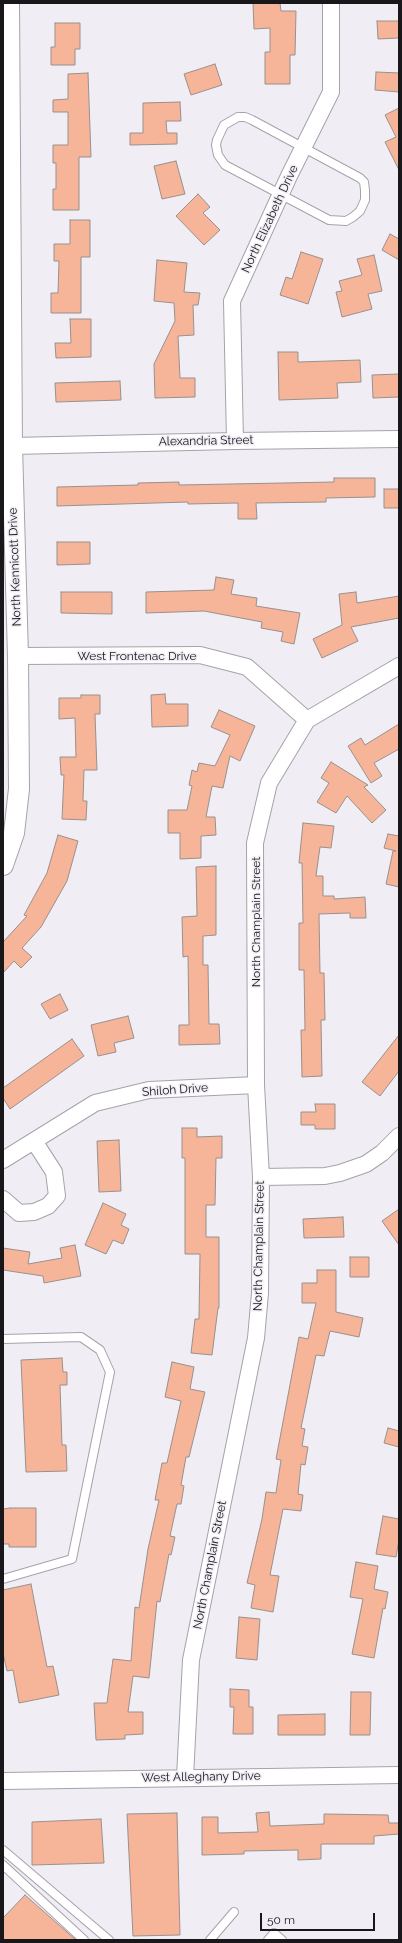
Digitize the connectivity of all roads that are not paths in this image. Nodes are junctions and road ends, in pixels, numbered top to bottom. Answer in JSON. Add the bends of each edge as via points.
{"nodes":[{"id":1,"x":9,"y":3,"type":"edge"},
{"id":2,"x":331,"y":3,"type":"edge"},
{"id":3,"x":303,"y":147,"type":"junction"},
{"id":4,"x":280,"y":195,"type":"junction"},
{"id":5,"x":399,"y":439,"type":"edge"},
{"id":6,"x":235,"y":440,"type":"junction"},
{"id":7,"x":12,"y":446,"type":"junction"},
{"id":8,"x":9,"y":556,"type":"edge"},
{"id":9,"x":18,"y":656,"type":"junction"},
{"id":10,"x":399,"y":666,"type":"edge"},
{"id":11,"x":307,"y":720,"type":"junction"},
{"id":12,"x":3,"y":865,"type":"edge"},
{"id":13,"x":256,"y":1085,"type":"junction"},
{"id":14,"x":399,"y":1136,"type":"edge"},
{"id":15,"x":34,"y":1141,"type":"junction"},
{"id":16,"x":3,"y":1160,"type":"edge"},
{"id":17,"x":261,"y":1177,"type":"junction"},
{"id":18,"x":3,"y":1199,"type":"edge"},
{"id":19,"x":3,"y":1339,"type":"edge"},
{"id":20,"x":3,"y":1579,"type":"edge"},
{"id":21,"x":399,"y":1775,"type":"edge"},
{"id":22,"x":185,"y":1777,"type":"junction"},
{"id":23,"x":3,"y":1781,"type":"edge"},
{"id":24,"x":3,"y":1850,"type":"edge"},
{"id":25,"x":3,"y":1865,"type":"edge"},
{"id":26,"x":234,"y":1912,"type":"dead end"},
{"id":27,"x":84,"y":1940,"type":"edge"},
{"id":28,"x":109,"y":1940,"type":"edge"},
{"id":29,"x":210,"y":1940,"type":"edge"},
{"id":30,"x":268,"y":1940,"type":"edge"},
{"id":31,"x":282,"y":1940,"type":"edge"}],
"edges":[{"from":1,"to":7,"type":"street","name":"North Kennicott Drive"},
{"from":2,"to":3,"type":"street","name":"North Elizabeth Drive","via":[[331,92]]},
{"from":3,"to":4,"type":"street","name":"North Elizabeth Drive"},
{"from":3,"to":4,"type":"lane","via":[[360,178],[364,182],[365,190],[363,207],[353,218],[346,221],[329,220]]},
{"from":3,"to":4,"type":"lane","via":[[245,117],[230,120],[219,132],[216,146],[220,160]]},
{"from":4,"to":6,"type":"street","name":"North Elizabeth Drive","via":[[232,301]]},
{"from":5,"to":6,"type":"street","name":"Alexandria Street"},
{"from":6,"to":7,"type":"street","name":"Alexandria Street"},
{"from":7,"to":8,"type":"street","name":"North Kennicott Drive"},
{"from":8,"to":9,"type":"street","name":"North Kennicott Drive"},
{"from":9,"to":11,"type":"street","name":"West Frontenac Drive","via":[[200,656],[247,667]]},
{"from":9,"to":12,"type":"street","name":"North Kennicott Drive","via":[[18,814]]},
{"from":10,"to":11,"type":"street"},
{"from":11,"to":13,"type":"street","name":"North Champlain Street","via":[[269,783],[255,843]]},
{"from":13,"to":15,"type":"street","name":"Shiloh Drive","via":[[149,1090],[95,1103]]},
{"from":13,"to":17,"type":"street","name":"North Champlain Street"},
{"from":14,"to":17,"type":"street","via":[[366,1164],[340,1174]]},
{"from":15,"to":16,"type":"street","name":"Shiloh Drive"},
{"from":15,"to":18,"type":"street","via":[[54,1172],[57,1196],[48,1206],[34,1212],[19,1213]]},
{"from":17,"to":22,"type":"street","name":"North Champlain Street","via":[[261,1262],[256,1338],[191,1660]]},
{"from":19,"to":20,"type":"lane","via":[[81,1337],[100,1350],[110,1372],[72,1559]]},
{"from":21,"to":22,"type":"street","name":"West Alleghany Drive"},
{"from":22,"to":23,"type":"street","name":"West Alleghany Drive"},
{"from":24,"to":28,"type":"lane"},
{"from":25,"to":27,"type":"lane"},
{"from":26,"to":29,"type":"lane"},
{"from":30,"to":31,"type":"lane","via":[[274,1933]]}]}
